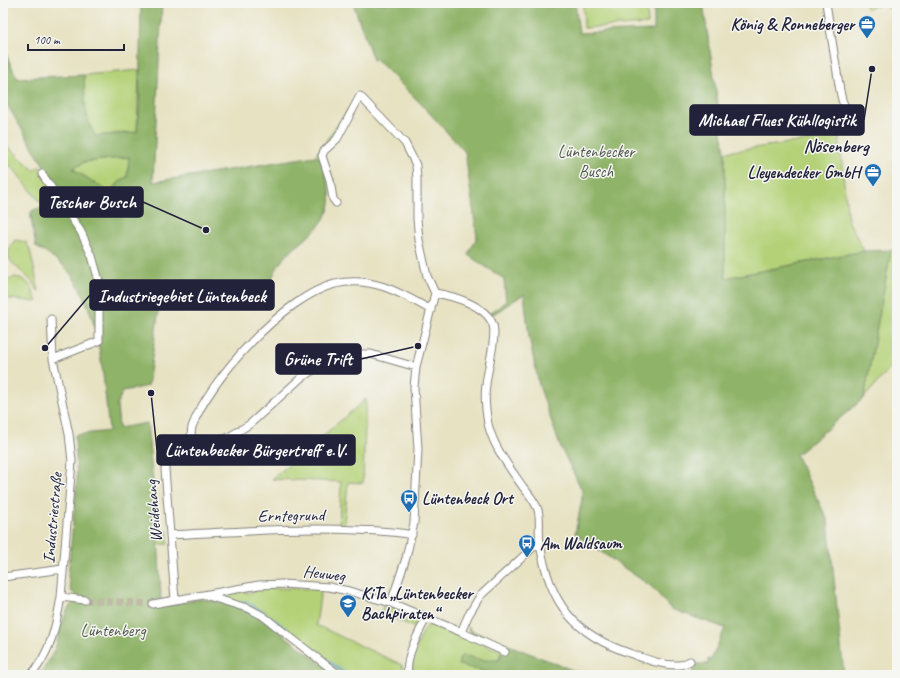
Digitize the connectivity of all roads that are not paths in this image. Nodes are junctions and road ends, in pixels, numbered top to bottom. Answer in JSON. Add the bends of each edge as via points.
{"nodes":[{"id":1,"x":826,"y":3,"type":"edge"},
{"id":2,"x":853,"y":125,"type":"dead end"},
{"id":3,"x":42,"y":174,"type":"dead end"},
{"id":4,"x":336,"y":203,"type":"dead end"},
{"id":5,"x":435,"y":293,"type":"junction"},
{"id":6,"x":431,"y":310,"type":"junction"},
{"id":7,"x":51,"y":319,"type":"dead end"},
{"id":8,"x":53,"y":359,"type":"junction"},
{"id":9,"x":416,"y":367,"type":"junction"},
{"id":10,"x":193,"y":451,"type":"junction"},
{"id":11,"x":170,"y":535,"type":"junction"},
{"id":12,"x":412,"y":535,"type":"junction"},
{"id":13,"x":539,"y":542,"type":"junction"},
{"id":14,"x":63,"y":569,"type":"junction"},
{"id":15,"x":3,"y":577,"type":"edge"},
{"id":16,"x":206,"y":595,"type":"junction"},
{"id":17,"x":61,"y":597,"type":"junction"},
{"id":18,"x":85,"y":600,"type":"tunnel mouth"},
{"id":19,"x":175,"y":600,"type":"junction"},
{"id":20,"x":391,"y":603,"type":"junction"},
{"id":21,"x":153,"y":604,"type":"tunnel mouth"},
{"id":22,"x":426,"y":618,"type":"junction"},
{"id":23,"x":461,"y":632,"type":"junction"},
{"id":24,"x":505,"y":652,"type":"dead end"},
{"id":25,"x":690,"y":661,"type":"dead end"},
{"id":26,"x":31,"y":675,"type":"edge"},
{"id":27,"x":339,"y":675,"type":"edge"},
{"id":28,"x":408,"y":675,"type":"edge"}],
"edges":[{"from":1,"to":2,"type":"street","via":[[841,95]]},
{"from":3,"to":8,"type":"street","via":[[81,232],[92,256],[99,281],[99,341]]},
{"from":4,"to":5,"type":"street","via":[[322,156],[337,139],[360,96],[405,143],[416,165],[419,240],[427,276]]},
{"from":5,"to":6,"type":"street"},
{"from":5,"to":13,"type":"street","via":[[450,295],[484,312],[493,326],[494,336],[485,398],[488,424],[501,456],[538,511]]},
{"from":6,"to":9,"type":"street"},
{"from":6,"to":10,"type":"street","via":[[398,291],[373,283],[356,281],[335,284],[315,291],[279,316],[227,370],[201,406],[192,427],[190,435]]},
{"from":7,"to":8,"type":"street","name":"Industriestraße"},
{"from":8,"to":14,"type":"street","name":"Industriestraße","via":[[72,461]]},
{"from":9,"to":10,"type":"street","name":"Weidehang","via":[[371,354],[352,354],[327,362],[302,377],[250,424],[227,438]]},
{"from":9,"to":12,"type":"street","via":[[414,388],[418,470]]},
{"from":10,"to":11,"type":"street","name":"Weidehang","via":[[166,463]]},
{"from":11,"to":12,"type":"street","name":"Erntegrund","via":[[342,529]]},
{"from":11,"to":19,"type":"street","name":"Weidehang"},
{"from":12,"to":20,"type":"street"},
{"from":13,"to":23,"type":"street","via":[[480,596]]},
{"from":13,"to":25,"type":"street","via":[[555,594],[570,617],[584,631],[610,647],[656,662],[679,666]]},
{"from":14,"to":15,"type":"street"},
{"from":14,"to":17,"type":"street","name":"Industriestraße"},
{"from":16,"to":19,"type":"street","name":"Heuweg"},
{"from":16,"to":20,"type":"street","name":"Heuweg","via":[[259,585],[309,585],[349,591]]},
{"from":16,"to":27,"type":"street","via":[[250,609],[263,616]]},
{"from":17,"to":18,"type":"street"},
{"from":17,"to":26,"type":"street","name":"Industriestraße","via":[[50,646]]},
{"from":19,"to":21,"type":"street","name":"Heuweg"},
{"from":20,"to":22,"type":"street","name":"Heuweg"},
{"from":22,"to":23,"type":"street","name":"Heuweg"},
{"from":22,"to":28,"type":"street","via":[[409,657]]},
{"from":23,"to":24,"type":"street","name":"Heuweg"}]}
